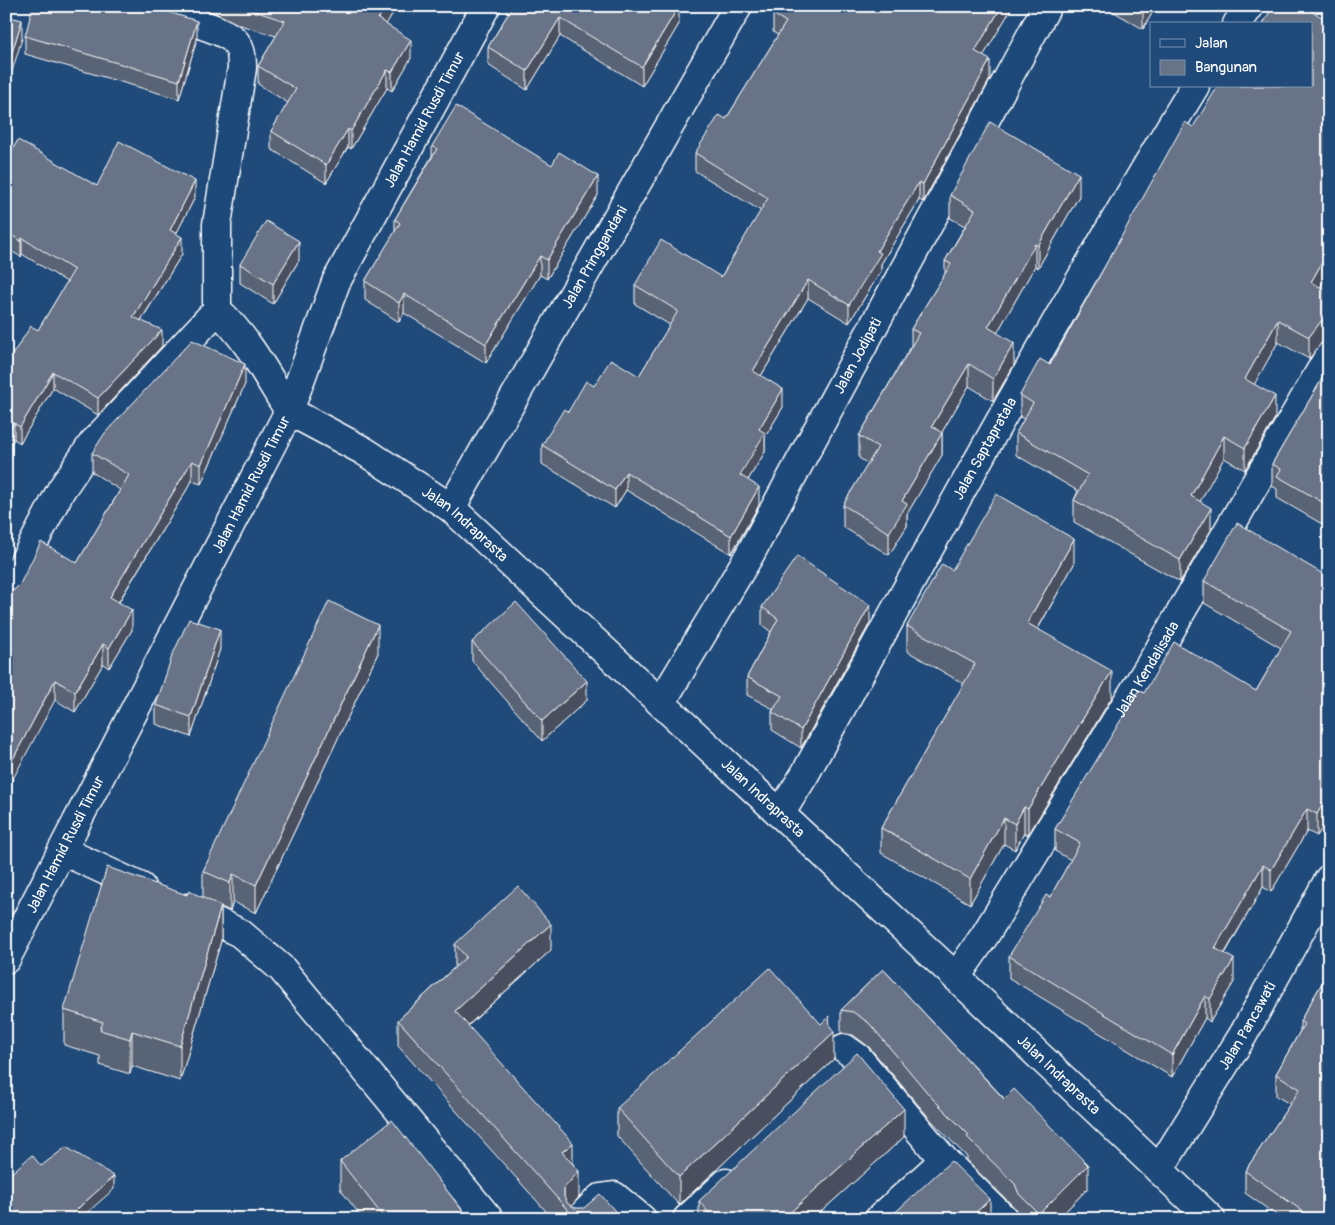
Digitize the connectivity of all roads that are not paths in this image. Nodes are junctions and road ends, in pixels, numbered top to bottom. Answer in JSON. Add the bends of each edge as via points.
{"nodes":[{"id":1,"x":137,"y":6,"type":"edge"},
{"id":2,"x":486,"y":6,"type":"edge"},
{"id":3,"x":738,"y":6,"type":"edge"},
{"id":4,"x":1047,"y":6,"type":"edge"},
{"id":5,"x":1250,"y":6,"type":"edge"},
{"id":6,"x":1238,"y":22,"type":"edge"},
{"id":7,"x":1194,"y":88,"type":"edge"},
{"id":8,"x":217,"y":310,"type":"junction"},
{"id":9,"x":1329,"y":356,"type":"edge"},
{"id":10,"x":289,"y":411,"type":"junction"},
{"id":11,"x":451,"y":508,"type":"junction"},
{"id":12,"x":6,"y":596,"type":"edge"},
{"id":13,"x":661,"y":703,"type":"junction"},
{"id":14,"x":780,"y":814,"type":"junction"},
{"id":15,"x":63,"y":851,"type":"junction"},
{"id":16,"x":1329,"y":879,"type":"edge"},
{"id":17,"x":6,"y":959,"type":"edge"},
{"id":18,"x":956,"y":977,"type":"junction"},
{"id":19,"x":837,"y":1078,"type":"edge"},
{"id":20,"x":944,"y":1160,"type":"junction"},
{"id":21,"x":744,"y":1165,"type":"edge"},
{"id":22,"x":1159,"y":1170,"type":"junction"},
{"id":23,"x":489,"y":1219,"type":"edge"},
{"id":24,"x":579,"y":1219,"type":"edge"},
{"id":25,"x":642,"y":1219,"type":"edge"},
{"id":26,"x":688,"y":1219,"type":"edge"},
{"id":27,"x":879,"y":1219,"type":"edge"},
{"id":28,"x":1004,"y":1219,"type":"edge"},
{"id":29,"x":1211,"y":1219,"type":"edge"}],
"edges":[{"from":1,"to":8,"type":"street","via":[[231,37],[242,51],[217,224]]},
{"from":2,"to":10,"type":"street","name":"Jalan Hamid Rusdi Timur","via":[[336,282]]},
{"from":3,"to":11,"type":"street","name":"Jalan Pringgandani"},
{"from":4,"to":13,"type":"street","name":"Jalan Jodipati","via":[[749,556]]},
{"from":5,"to":6,"type":"street"},
{"from":7,"to":14,"type":"street","name":"Jalan Saptapratala","via":[[962,489]]},
{"from":8,"to":10,"type":"street","via":[[248,344]]},
{"from":8,"to":12,"type":"street","via":[[93,443],[60,490]]},
{"from":9,"to":18,"type":"street","name":"Jalan Kendalisada","via":[[1159,650]]},
{"from":10,"to":11,"type":"street","name":"Jalan Indraprasta","via":[[364,451]]},
{"from":10,"to":15,"type":"street","name":"Jalan Hamid Rusdi Timur"},
{"from":11,"to":13,"type":"street","name":"Jalan Indraprasta"},
{"from":13,"to":14,"type":"street","name":"Jalan Indraprasta"},
{"from":14,"to":18,"type":"street","name":"Jalan Indraprasta"},
{"from":15,"to":17,"type":"street","name":"Jalan Hamid Rusdi Timur"},
{"from":15,"to":23,"type":"street","via":[[240,933],[261,950],[282,969]]},
{"from":16,"to":22,"type":"street","name":"Jalan Pancawati","via":[[1243,1035]]},
{"from":18,"to":22,"type":"street","name":"Jalan Indraprasta"},
{"from":19,"to":20,"type":"street","via":[[851,1053]]},
{"from":20,"to":27,"type":"street"},
{"from":20,"to":28,"type":"street"},
{"from":21,"to":26,"type":"street"},
{"from":22,"to":29,"type":"street","name":"Jalan Indraprasta"},
{"from":24,"to":25,"type":"street","via":[[600,1198],[614,1196]]}]}
